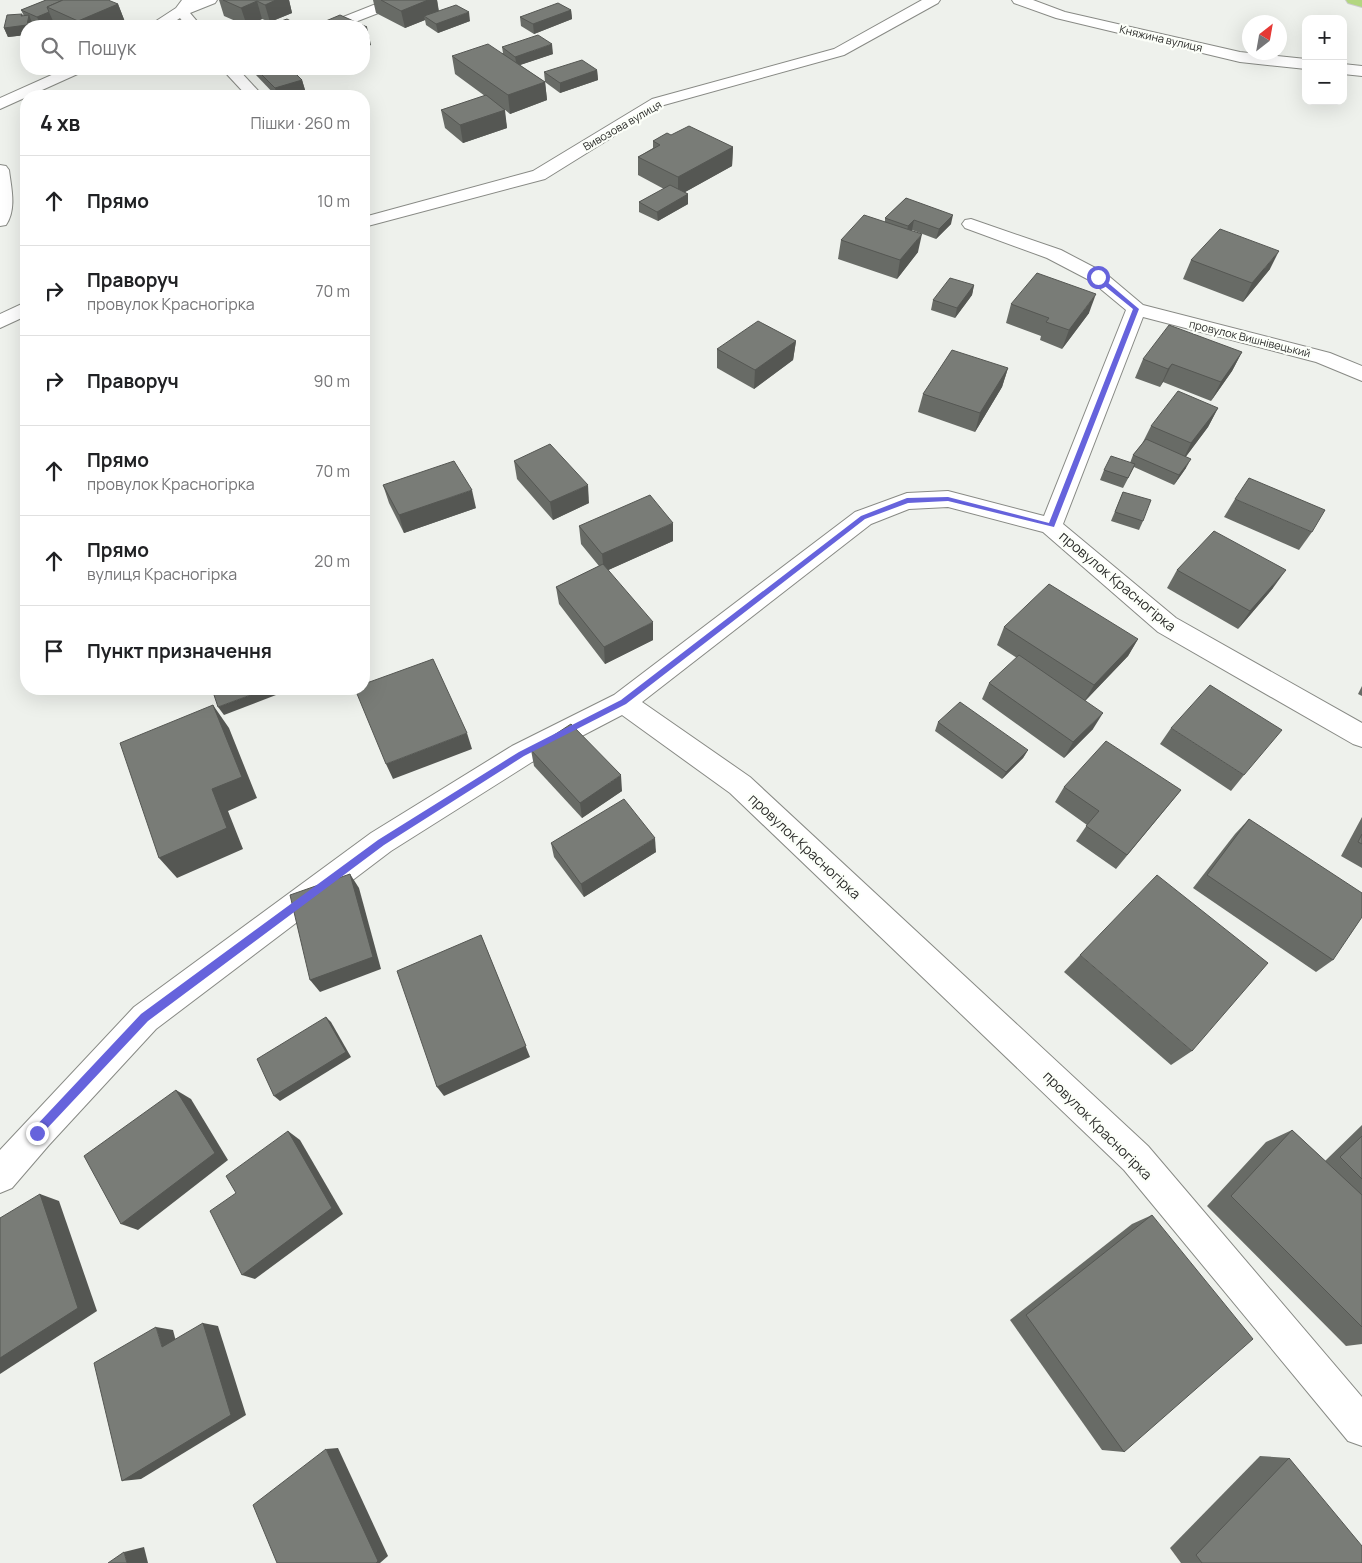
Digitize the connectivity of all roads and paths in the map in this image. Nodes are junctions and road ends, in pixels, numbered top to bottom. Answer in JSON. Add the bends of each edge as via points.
{"nodes":[{"id":1,"x":210,"y":0,"type":"edge"},
{"id":2,"x":399,"y":0,"type":"edge"},
{"id":3,"x":933,"y":0,"type":"edge"},
{"id":4,"x":1020,"y":0,"type":"edge"},
{"id":5,"x":1353,"y":0,"type":"edge"},
{"id":6,"x":1362,"y":3,"type":"edge"},
{"id":7,"x":186,"y":5,"type":"edge"},
{"id":8,"x":166,"y":20,"type":"edge"},
{"id":9,"x":192,"y":20,"type":"edge"},
{"id":10,"x":348,"y":20,"type":"edge"},
{"id":11,"x":1302,"y":64,"type":"edge"},
{"id":12,"x":1347,"y":69,"type":"edge"},
{"id":13,"x":1362,"y":71,"type":"edge"},
{"id":14,"x":64,"y":75,"type":"edge"},
{"id":15,"x":236,"y":75,"type":"edge"},
{"id":16,"x":31,"y":90,"type":"edge"},
{"id":17,"x":250,"y":90,"type":"edge"},
{"id":18,"x":20,"y":95,"type":"edge"},
{"id":19,"x":0,"y":104,"type":"edge"},
{"id":20,"x":0,"y":170,"type":"edge"},
{"id":21,"x":370,"y":220,"type":"edge"},
{"id":22,"x":0,"y":221,"type":"edge"},
{"id":23,"x":971,"y":224,"type":"dead end"},
{"id":24,"x":1136,"y":309,"type":"junction"},
{"id":25,"x":20,"y":311,"type":"edge"},
{"id":26,"x":0,"y":322,"type":"edge"},
{"id":27,"x":1362,"y":374,"type":"edge"},
{"id":28,"x":1052,"y":526,"type":"junction"},
{"id":29,"x":623,"y":702,"type":"junction"},
{"id":30,"x":1362,"y":736,"type":"edge"},
{"id":31,"x":0,"y":1176,"type":"edge"},
{"id":32,"x":1362,"y":1427,"type":"edge"}],
"edges":[{"from":1,"to":7,"type":"street"},
{"from":2,"to":10,"type":"street"},
{"from":3,"to":21,"type":"street","name":"Вивозова вулиця","via":[[839,52],[658,102],[539,175]]},
{"from":4,"to":11,"type":"street","name":"Княжина вулиця","via":[[1061,15],[1240,57]]},
{"from":5,"to":6,"type":"main road"},
{"from":7,"to":8,"type":"street"},
{"from":7,"to":9,"type":"street"},
{"from":12,"to":13,"type":"street"},
{"from":14,"to":16,"type":"street"},
{"from":15,"to":17,"type":"street"},
{"from":18,"to":19,"type":"street"},
{"from":20,"to":22,"type":"street","via":[[4,206]]},
{"from":23,"to":24,"type":"street","via":[[1054,254],[1098,277]]},
{"from":24,"to":27,"type":"street","name":"провулок Вишнівецький","via":[[1323,357]]},
{"from":24,"to":28,"type":"street","name":"провулок Красногірка"},
{"from":25,"to":26,"type":"street"},
{"from":28,"to":29,"type":"street","via":[[948,499],[907,500],[863,518]]},
{"from":28,"to":30,"type":"street","name":"провулок Красногірка","via":[[1167,625]]},
{"from":29,"to":31,"type":"street","via":[[522,754],[381,842],[145,1018]]},
{"from":29,"to":32,"type":"street","name":"провулок Красногірка","via":[[740,786],[1136,1158]]}]}
